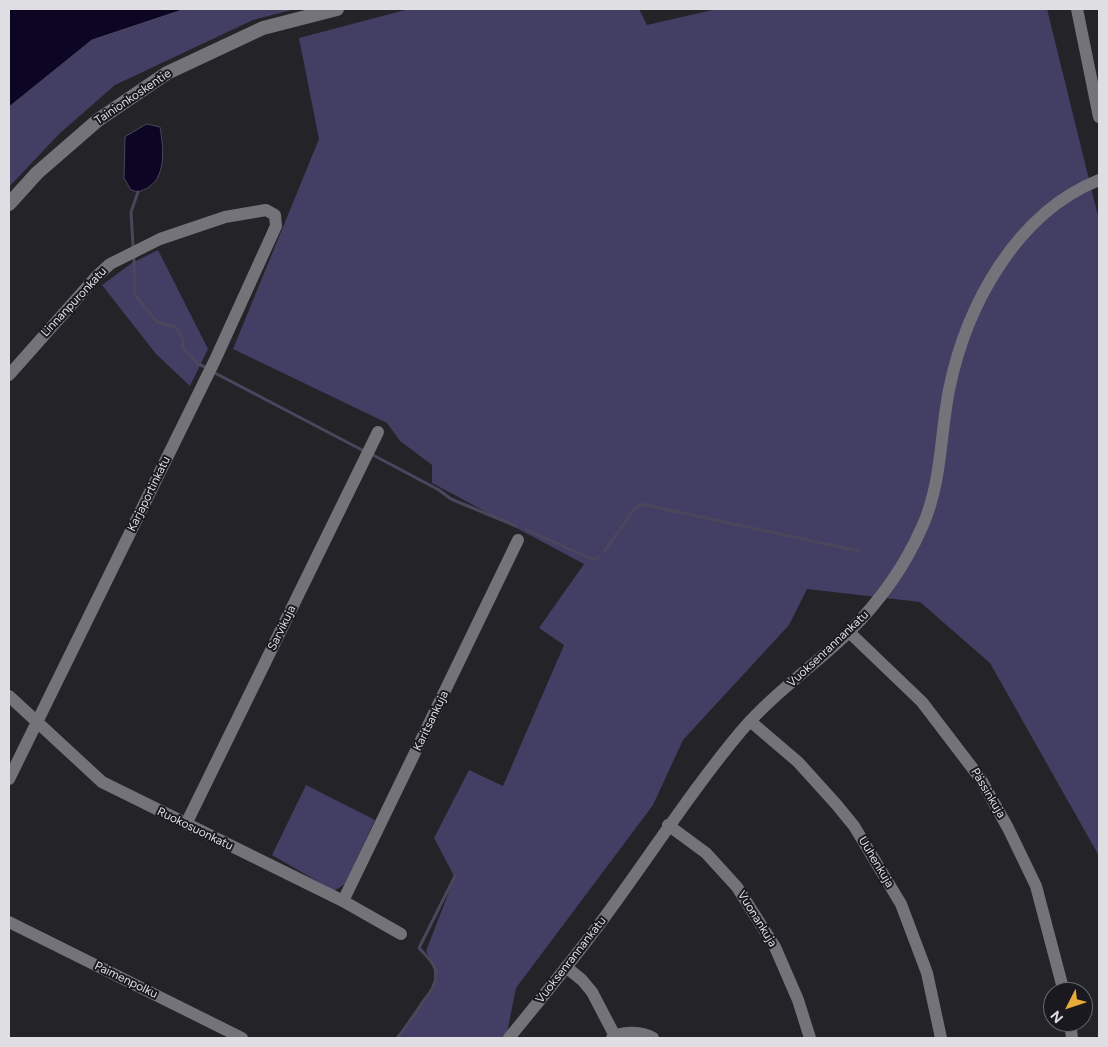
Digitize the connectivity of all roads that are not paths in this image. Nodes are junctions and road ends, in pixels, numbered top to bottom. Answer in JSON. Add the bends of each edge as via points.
{"nodes":[{"id":1,"x":337,"y":9,"type":"edge"},
{"id":2,"x":1076,"y":9,"type":"edge"},
{"id":3,"x":1099,"y":117,"type":"edge"},
{"id":4,"x":1099,"y":180,"type":"edge"},
{"id":5,"x":9,"y":204,"type":"edge"},
{"id":6,"x":266,"y":210,"type":"joint"},
{"id":7,"x":9,"y":375,"type":"edge"},
{"id":8,"x":378,"y":432,"type":"dead end"},
{"id":9,"x":518,"y":540,"type":"dead end"},
{"id":10,"x":849,"y":632,"type":"junction"},
{"id":11,"x":9,"y":696,"type":"edge"},
{"id":12,"x":37,"y":721,"type":"junction"},
{"id":13,"x":750,"y":721,"type":"junction"},
{"id":14,"x":9,"y":779,"type":"edge"},
{"id":15,"x":186,"y":824,"type":"junction"},
{"id":16,"x":668,"y":826,"type":"junction"},
{"id":17,"x":343,"y":901,"type":"junction"},
{"id":18,"x":9,"y":922,"type":"edge"},
{"id":19,"x":401,"y":934,"type":"dead end"},
{"id":20,"x":566,"y":967,"type":"junction"},
{"id":21,"x":1061,"y":982,"type":"edge"},
{"id":22,"x":614,"y":1037,"type":"edge"},
{"id":23,"x":242,"y":1038,"type":"edge"},
{"id":24,"x":509,"y":1038,"type":"edge"},
{"id":25,"x":654,"y":1038,"type":"edge"},
{"id":26,"x":810,"y":1038,"type":"edge"},
{"id":27,"x":941,"y":1038,"type":"edge"}],
"edges":[{"from":1,"to":5,"type":"main road","name":"Tainionkoskentie","via":[[264,28],[167,73],[98,120],[37,172]]},
{"from":2,"to":3,"type":"street"},
{"from":4,"to":10,"type":"street","name":"Vuoksenrannankatu","via":[[1058,201],[1007,254],[990,281],[956,356],[939,469],[924,524],[907,558],[884,592]]},
{"from":6,"to":7,"type":"street","name":"Linnanpuronkatu","via":[[225,217],[160,239],[110,264]]},
{"from":6,"to":12,"type":"street","name":"Karjaportinkatu","via":[[276,215],[276,226],[268,244],[215,360]]},
{"from":8,"to":15,"type":"street","name":"Sarvikuja"},
{"from":9,"to":17,"type":"street","name":"Karitsankuja"},
{"from":10,"to":13,"type":"street","name":"Vuoksenrannankatu"},
{"from":10,"to":21,"type":"street","name":"Pässinkuja","via":[[922,702],[980,778],[1036,886]]},
{"from":11,"to":12,"type":"street","name":"Ruokosuonkatu"},
{"from":12,"to":14,"type":"street","name":"Karjaportinkatu"},
{"from":12,"to":15,"type":"street","name":"Ruokosuonkatu","via":[[102,782]]},
{"from":13,"to":16,"type":"street","name":"Vuoksenrannankatu"},
{"from":13,"to":27,"type":"street","name":"Uuhenkuja","via":[[798,762],[836,804],[854,826],[901,904],[927,973]]},
{"from":15,"to":17,"type":"street","name":"Ruokosuonkatu"},
{"from":16,"to":20,"type":"street","name":"Vuoksenrannankatu"},
{"from":16,"to":26,"type":"street","name":"Vuonankuja","via":[[706,853],[737,887],[775,947]]},
{"from":17,"to":19,"type":"street","name":"Ruokosuonkatu"},
{"from":18,"to":23,"type":"street","name":"Paimenpolku"},
{"from":20,"to":22,"type":"street","via":[[592,992]]},
{"from":20,"to":24,"type":"street","name":"Vuoksenrannankatu"},
{"from":22,"to":25,"type":"street","via":[[631,1033]]}]}
